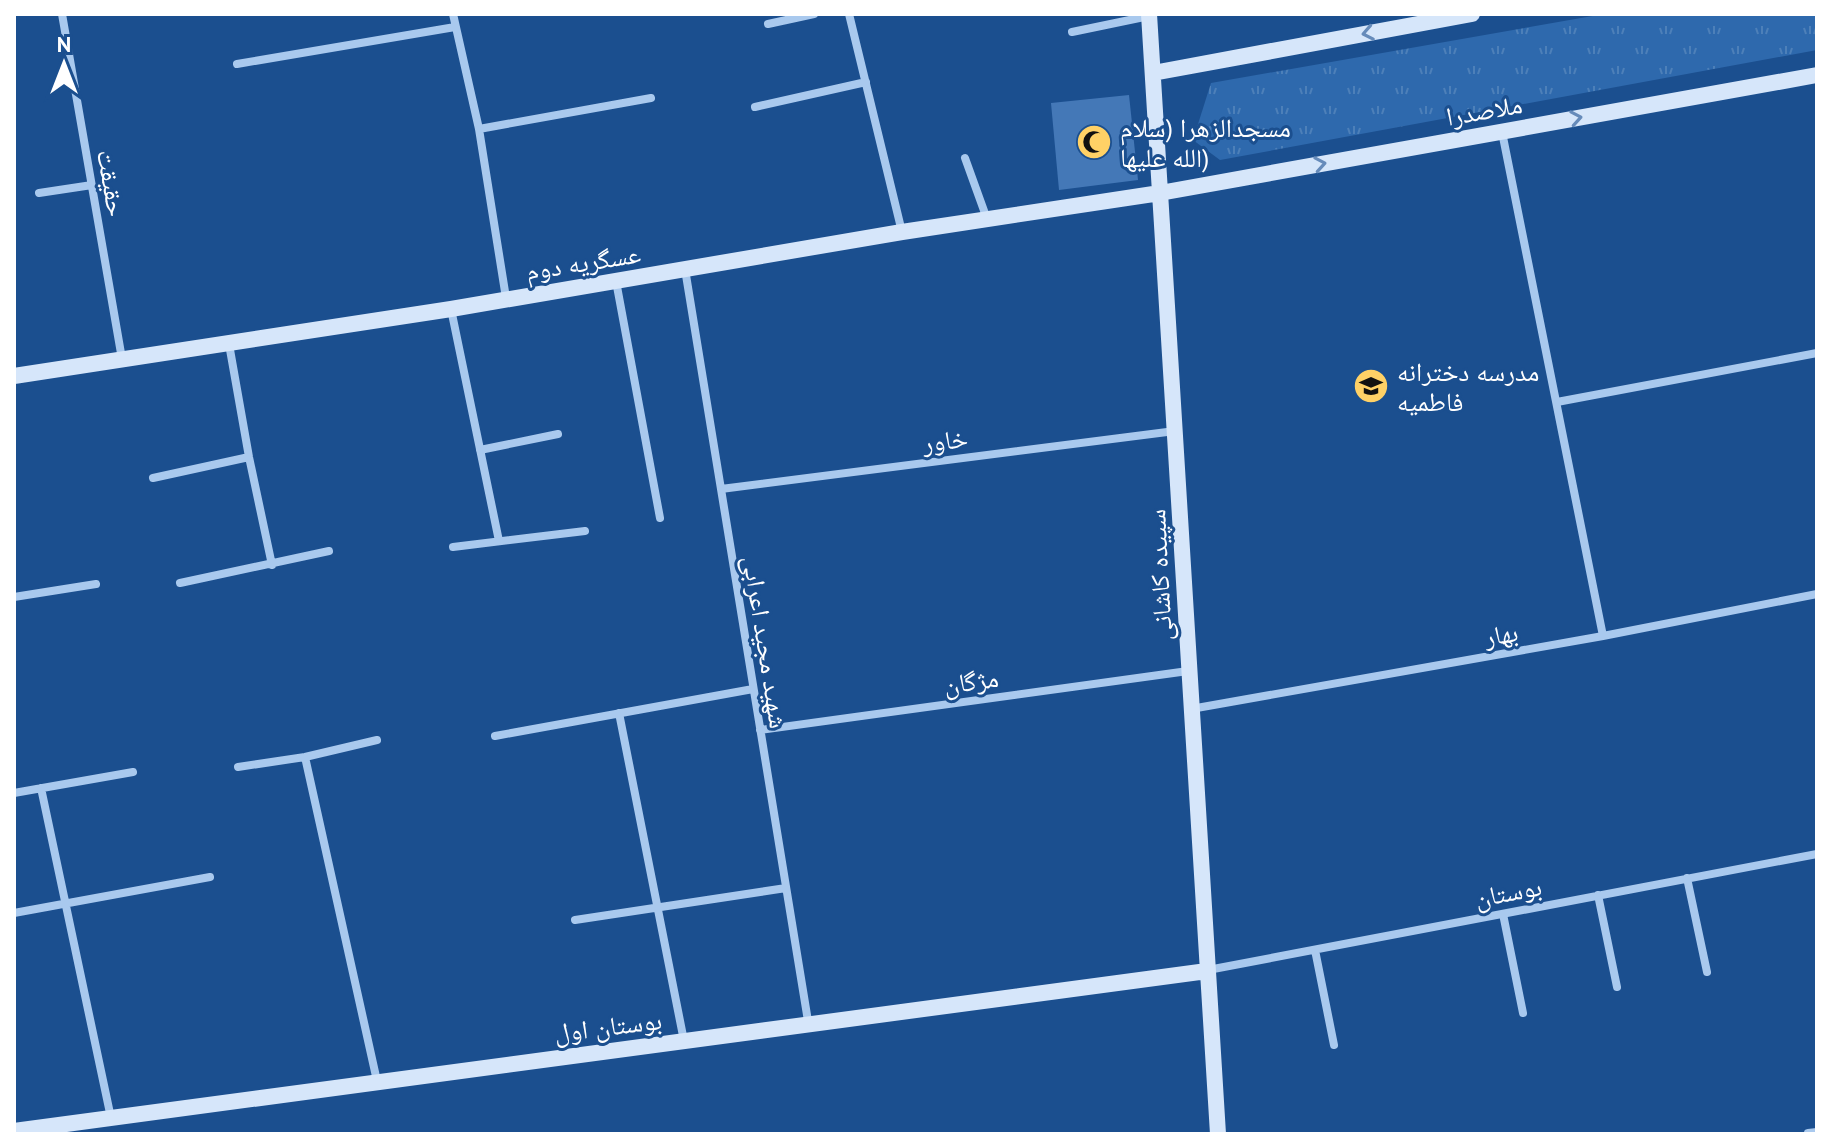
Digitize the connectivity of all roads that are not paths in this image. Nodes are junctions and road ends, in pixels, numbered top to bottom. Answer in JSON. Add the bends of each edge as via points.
{"nodes":[{"id":1,"x":62,"y":14,"type":"edge"},
{"id":2,"x":453,"y":14,"type":"edge"},
{"id":3,"x":814,"y":14,"type":"edge"},
{"id":4,"x":849,"y":14,"type":"edge"},
{"id":5,"x":1472,"y":14,"type":"edge"},
{"id":6,"x":1150,"y":15,"type":"edge"},
{"id":7,"x":768,"y":24,"type":"dead end"},
{"id":8,"x":455,"y":27,"type":"junction"},
{"id":9,"x":1072,"y":32,"type":"dead end"},
{"id":10,"x":237,"y":64,"type":"dead end"},
{"id":11,"x":1153,"y":73,"type":"junction"},
{"id":12,"x":1817,"y":75,"type":"edge"},
{"id":13,"x":866,"y":82,"type":"junction"},
{"id":14,"x":651,"y":98,"type":"dead end"},
{"id":15,"x":755,"y":107,"type":"dead end"},
{"id":16,"x":479,"y":129,"type":"junction"},
{"id":17,"x":1502,"y":131,"type":"junction"},
{"id":18,"x":965,"y":158,"type":"dead end"},
{"id":19,"x":92,"y":185,"type":"junction"},
{"id":20,"x":39,"y":193,"type":"dead end"},
{"id":21,"x":1160,"y":193,"type":"junction"},
{"id":22,"x":987,"y":219,"type":"junction"},
{"id":23,"x":902,"y":232,"type":"junction"},
{"id":24,"x":685,"y":269,"type":"junction"},
{"id":25,"x":616,"y":281,"type":"junction"},
{"id":26,"x":506,"y":298,"type":"junction"},
{"id":27,"x":451,"y":309,"type":"junction"},
{"id":28,"x":229,"y":344,"type":"junction"},
{"id":29,"x":1817,"y":353,"type":"edge"},
{"id":30,"x":122,"y":359,"type":"junction"},
{"id":31,"x":14,"y":376,"type":"edge"},
{"id":32,"x":1557,"y":402,"type":"junction"},
{"id":33,"x":1175,"y":431,"type":"junction"},
{"id":34,"x":558,"y":434,"type":"dead end"},
{"id":35,"x":480,"y":450,"type":"junction"},
{"id":36,"x":249,"y":457,"type":"junction"},
{"id":37,"x":153,"y":478,"type":"dead end"},
{"id":38,"x":721,"y":489,"type":"junction"},
{"id":39,"x":660,"y":518,"type":"dead end"},
{"id":40,"x":585,"y":531,"type":"dead end"},
{"id":41,"x":499,"y":541,"type":"junction"},
{"id":42,"x":453,"y":547,"type":"dead end"},
{"id":43,"x":329,"y":551,"type":"dead end"},
{"id":44,"x":272,"y":565,"type":"junction"},
{"id":45,"x":180,"y":583,"type":"dead end"},
{"id":46,"x":96,"y":584,"type":"dead end"},
{"id":47,"x":1817,"y":594,"type":"edge"},
{"id":48,"x":14,"y":597,"type":"edge"},
{"id":49,"x":1603,"y":636,"type":"junction"},
{"id":50,"x":1188,"y":671,"type":"junction"},
{"id":51,"x":753,"y":689,"type":"junction"},
{"id":52,"x":1191,"y":710,"type":"junction"},
{"id":53,"x":619,"y":713,"type":"junction"},
{"id":54,"x":760,"y":730,"type":"junction"},
{"id":55,"x":495,"y":736,"type":"dead end"},
{"id":56,"x":377,"y":740,"type":"dead end"},
{"id":57,"x":305,"y":757,"type":"junction"},
{"id":58,"x":238,"y":767,"type":"dead end"},
{"id":59,"x":133,"y":772,"type":"dead end"},
{"id":60,"x":41,"y":788,"type":"junction"},
{"id":61,"x":14,"y":793,"type":"edge"},
{"id":62,"x":1817,"y":854,"type":"edge"},
{"id":63,"x":210,"y":877,"type":"dead end"},
{"id":64,"x":1687,"y":878,"type":"junction"},
{"id":65,"x":786,"y":888,"type":"junction"},
{"id":66,"x":1598,"y":895,"type":"junction"},
{"id":67,"x":65,"y":904,"type":"junction"},
{"id":68,"x":656,"y":907,"type":"junction"},
{"id":69,"x":14,"y":913,"type":"edge"},
{"id":70,"x":1503,"y":914,"type":"junction"},
{"id":71,"x":575,"y":920,"type":"dead end"},
{"id":72,"x":1315,"y":950,"type":"junction"},
{"id":73,"x":1207,"y":971,"type":"junction"},
{"id":74,"x":1707,"y":972,"type":"dead end"},
{"id":75,"x":1617,"y":987,"type":"dead end"},
{"id":76,"x":1523,"y":1013,"type":"dead end"},
{"id":77,"x":808,"y":1021,"type":"junction"},
{"id":78,"x":684,"y":1041,"type":"junction"},
{"id":79,"x":1334,"y":1045,"type":"dead end"},
{"id":80,"x":377,"y":1081,"type":"junction"},
{"id":81,"x":111,"y":1118,"type":"junction"},
{"id":82,"x":14,"y":1131,"type":"edge"},
{"id":83,"x":1218,"y":1134,"type":"edge"}],
"edges":[{"from":1,"to":19,"type":"street","name":"حقیقت"},
{"from":2,"to":8,"type":"street"},
{"from":3,"to":7,"type":"street"},
{"from":4,"to":13,"type":"street"},
{"from":5,"to":11,"type":"street","one_way":true},
{"from":6,"to":9,"type":"street"},
{"from":6,"to":11,"type":"street","name":"سپیده کاشانی"},
{"from":8,"to":10,"type":"street"},
{"from":8,"to":16,"type":"street"},
{"from":11,"to":21,"type":"street","name":"سپیده کاشانی"},
{"from":17,"to":12,"type":"street","name":"ملاصدرا","one_way":true},
{"from":13,"to":15,"type":"street"},
{"from":13,"to":23,"type":"street"},
{"from":14,"to":16,"type":"street"},
{"from":16,"to":26,"type":"street"},
{"from":21,"to":17,"type":"street","name":"ملاصدرا","one_way":true},
{"from":17,"to":32,"type":"street"},
{"from":18,"to":22,"type":"street"},
{"from":19,"to":20,"type":"street"},
{"from":19,"to":30,"type":"street","name":"حقیقت"},
{"from":21,"to":22,"type":"street","name":"عسگریه دوم"},
{"from":21,"to":33,"type":"street","name":"سپیده کاشانی"},
{"from":22,"to":23,"type":"street","name":"عسگریه دوم"},
{"from":23,"to":24,"type":"street","name":"عسگریه دوم"},
{"from":24,"to":25,"type":"street","name":"عسگریه دوم"},
{"from":24,"to":38,"type":"street","name":"شهید مجید اعرابی"},
{"from":25,"to":26,"type":"street","name":"عسگریه دوم"},
{"from":25,"to":39,"type":"street"},
{"from":26,"to":27,"type":"street","name":"عسگریه دوم"},
{"from":27,"to":28,"type":"street","name":"عسگریه دوم"},
{"from":27,"to":35,"type":"street"},
{"from":28,"to":30,"type":"street","name":"عسگریه دوم"},
{"from":28,"to":36,"type":"street"},
{"from":29,"to":32,"type":"street"},
{"from":30,"to":31,"type":"street","name":"عسگریه دوم"},
{"from":32,"to":49,"type":"street"},
{"from":33,"to":38,"type":"street","name":"خاور"},
{"from":33,"to":50,"type":"street","name":"سپیده کاشانی"},
{"from":34,"to":35,"type":"street"},
{"from":35,"to":41,"type":"street"},
{"from":36,"to":37,"type":"street"},
{"from":36,"to":44,"type":"street"},
{"from":38,"to":51,"type":"street","name":"شهید مجید اعرابی"},
{"from":40,"to":41,"type":"street"},
{"from":41,"to":42,"type":"street"},
{"from":43,"to":44,"type":"street"},
{"from":44,"to":45,"type":"street"},
{"from":46,"to":48,"type":"street"},
{"from":47,"to":49,"type":"street","name":"بهار"},
{"from":49,"to":52,"type":"street","name":"بهار"},
{"from":50,"to":52,"type":"street","name":"سپیده کاشانی"},
{"from":50,"to":54,"type":"street","name":"مژگان"},
{"from":51,"to":53,"type":"street"},
{"from":51,"to":54,"type":"street","name":"شهید مجید اعرابی"},
{"from":52,"to":73,"type":"street","name":"سپیده کاشانی"},
{"from":53,"to":55,"type":"street"},
{"from":53,"to":68,"type":"street"},
{"from":54,"to":65,"type":"street","name":"شهید مجید اعرابی"},
{"from":56,"to":57,"type":"street"},
{"from":57,"to":58,"type":"street"},
{"from":57,"to":80,"type":"street"},
{"from":59,"to":60,"type":"street"},
{"from":60,"to":61,"type":"street"},
{"from":60,"to":67,"type":"street"},
{"from":62,"to":64,"type":"street","name":"بوستان"},
{"from":63,"to":67,"type":"street"},
{"from":64,"to":66,"type":"street","name":"بوستان"},
{"from":64,"to":74,"type":"street"},
{"from":65,"to":68,"type":"street"},
{"from":65,"to":77,"type":"street","name":"شهید مجید اعرابی"},
{"from":66,"to":70,"type":"street","name":"بوستان"},
{"from":66,"to":75,"type":"street"},
{"from":67,"to":69,"type":"street"},
{"from":67,"to":81,"type":"street"},
{"from":68,"to":71,"type":"street"},
{"from":68,"to":78,"type":"street"},
{"from":70,"to":72,"type":"street","name":"بوستان"},
{"from":70,"to":76,"type":"street"},
{"from":72,"to":73,"type":"street","name":"بوستان"},
{"from":72,"to":79,"type":"street"},
{"from":73,"to":77,"type":"street","name":"بوستان اول"},
{"from":73,"to":83,"type":"street","name":"سپیده کاشانی"},
{"from":77,"to":78,"type":"street","name":"بوستان اول"},
{"from":78,"to":80,"type":"street","name":"بوستان اول"},
{"from":80,"to":81,"type":"street","name":"بوستان اول"},
{"from":81,"to":82,"type":"street","name":"بوستان اول"}]}
